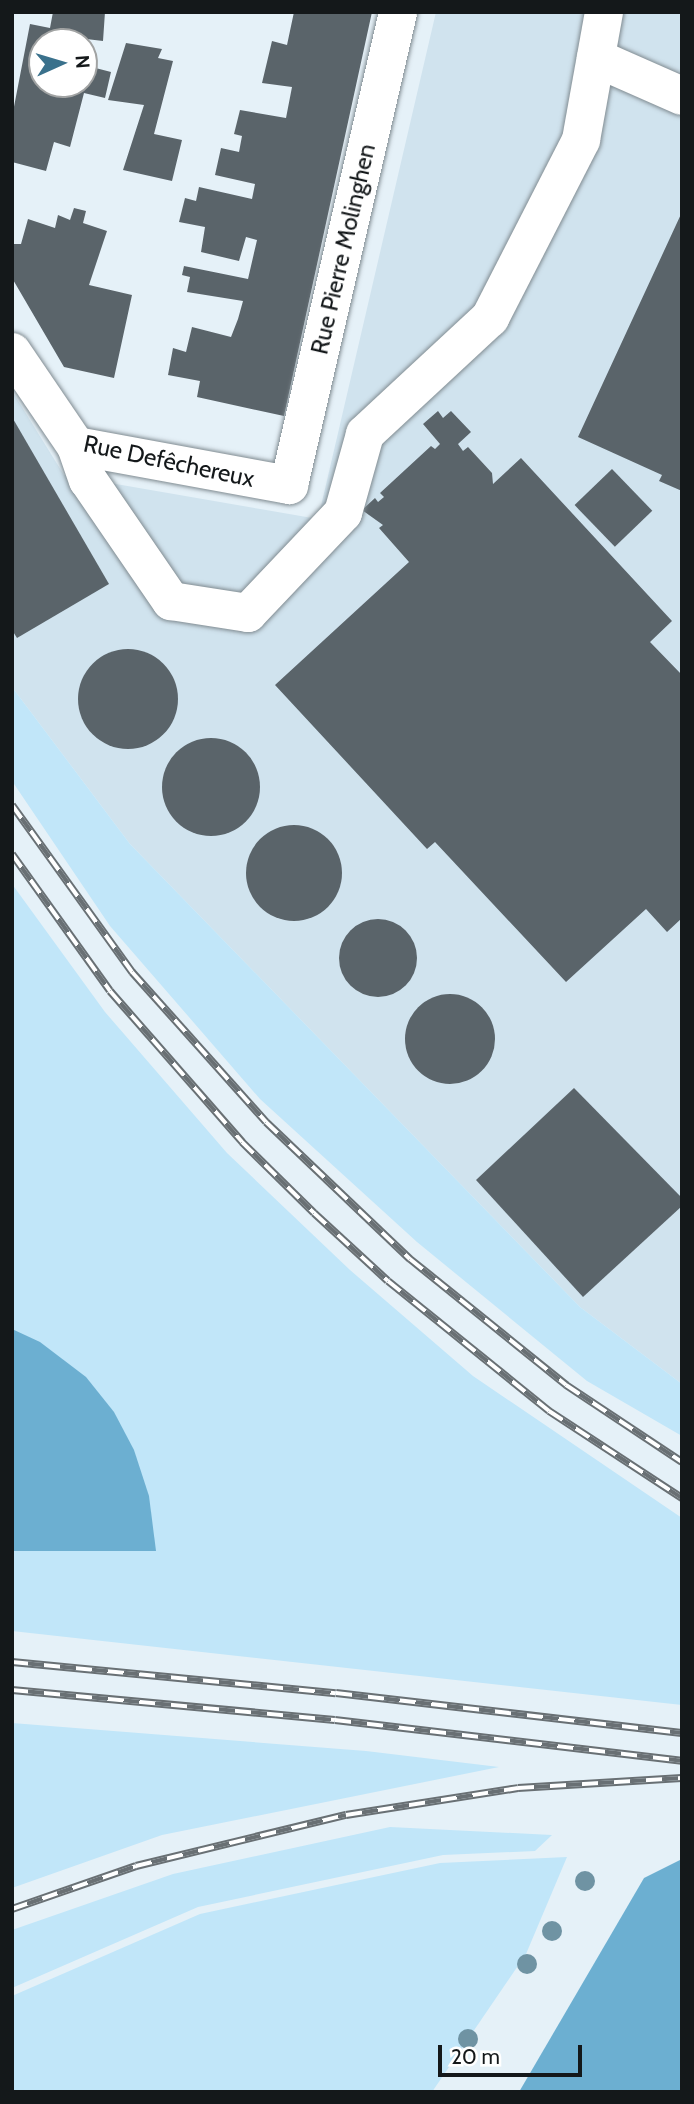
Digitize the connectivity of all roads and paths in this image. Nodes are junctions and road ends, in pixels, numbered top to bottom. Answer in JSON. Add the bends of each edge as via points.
{"nodes":[{"id":1,"x":398,"y":12,"type":"edge"},
{"id":2,"x":604,"y":12,"type":"edge"},
{"id":3,"x":596,"y":58,"type":"junction"},
{"id":4,"x":682,"y":96,"type":"edge"},
{"id":5,"x":12,"y":352,"type":"edge"},
{"id":6,"x":76,"y":446,"type":"junction"},
{"id":7,"x":289,"y":485,"type":"joint"}],
"edges":[{"from":1,"to":7,"type":"street","name":"Rue Pierre Molinghen"},
{"from":2,"to":3,"type":"street"},
{"from":3,"to":4,"type":"street"},
{"from":3,"to":6,"type":"street","via":[[582,140],[490,318],[365,434],[343,513],[248,613],[172,601],[88,480]]},
{"from":5,"to":6,"type":"street","name":"Rue Defêchereux"},
{"from":6,"to":7,"type":"street","name":"Rue Defêchereux"}]}
